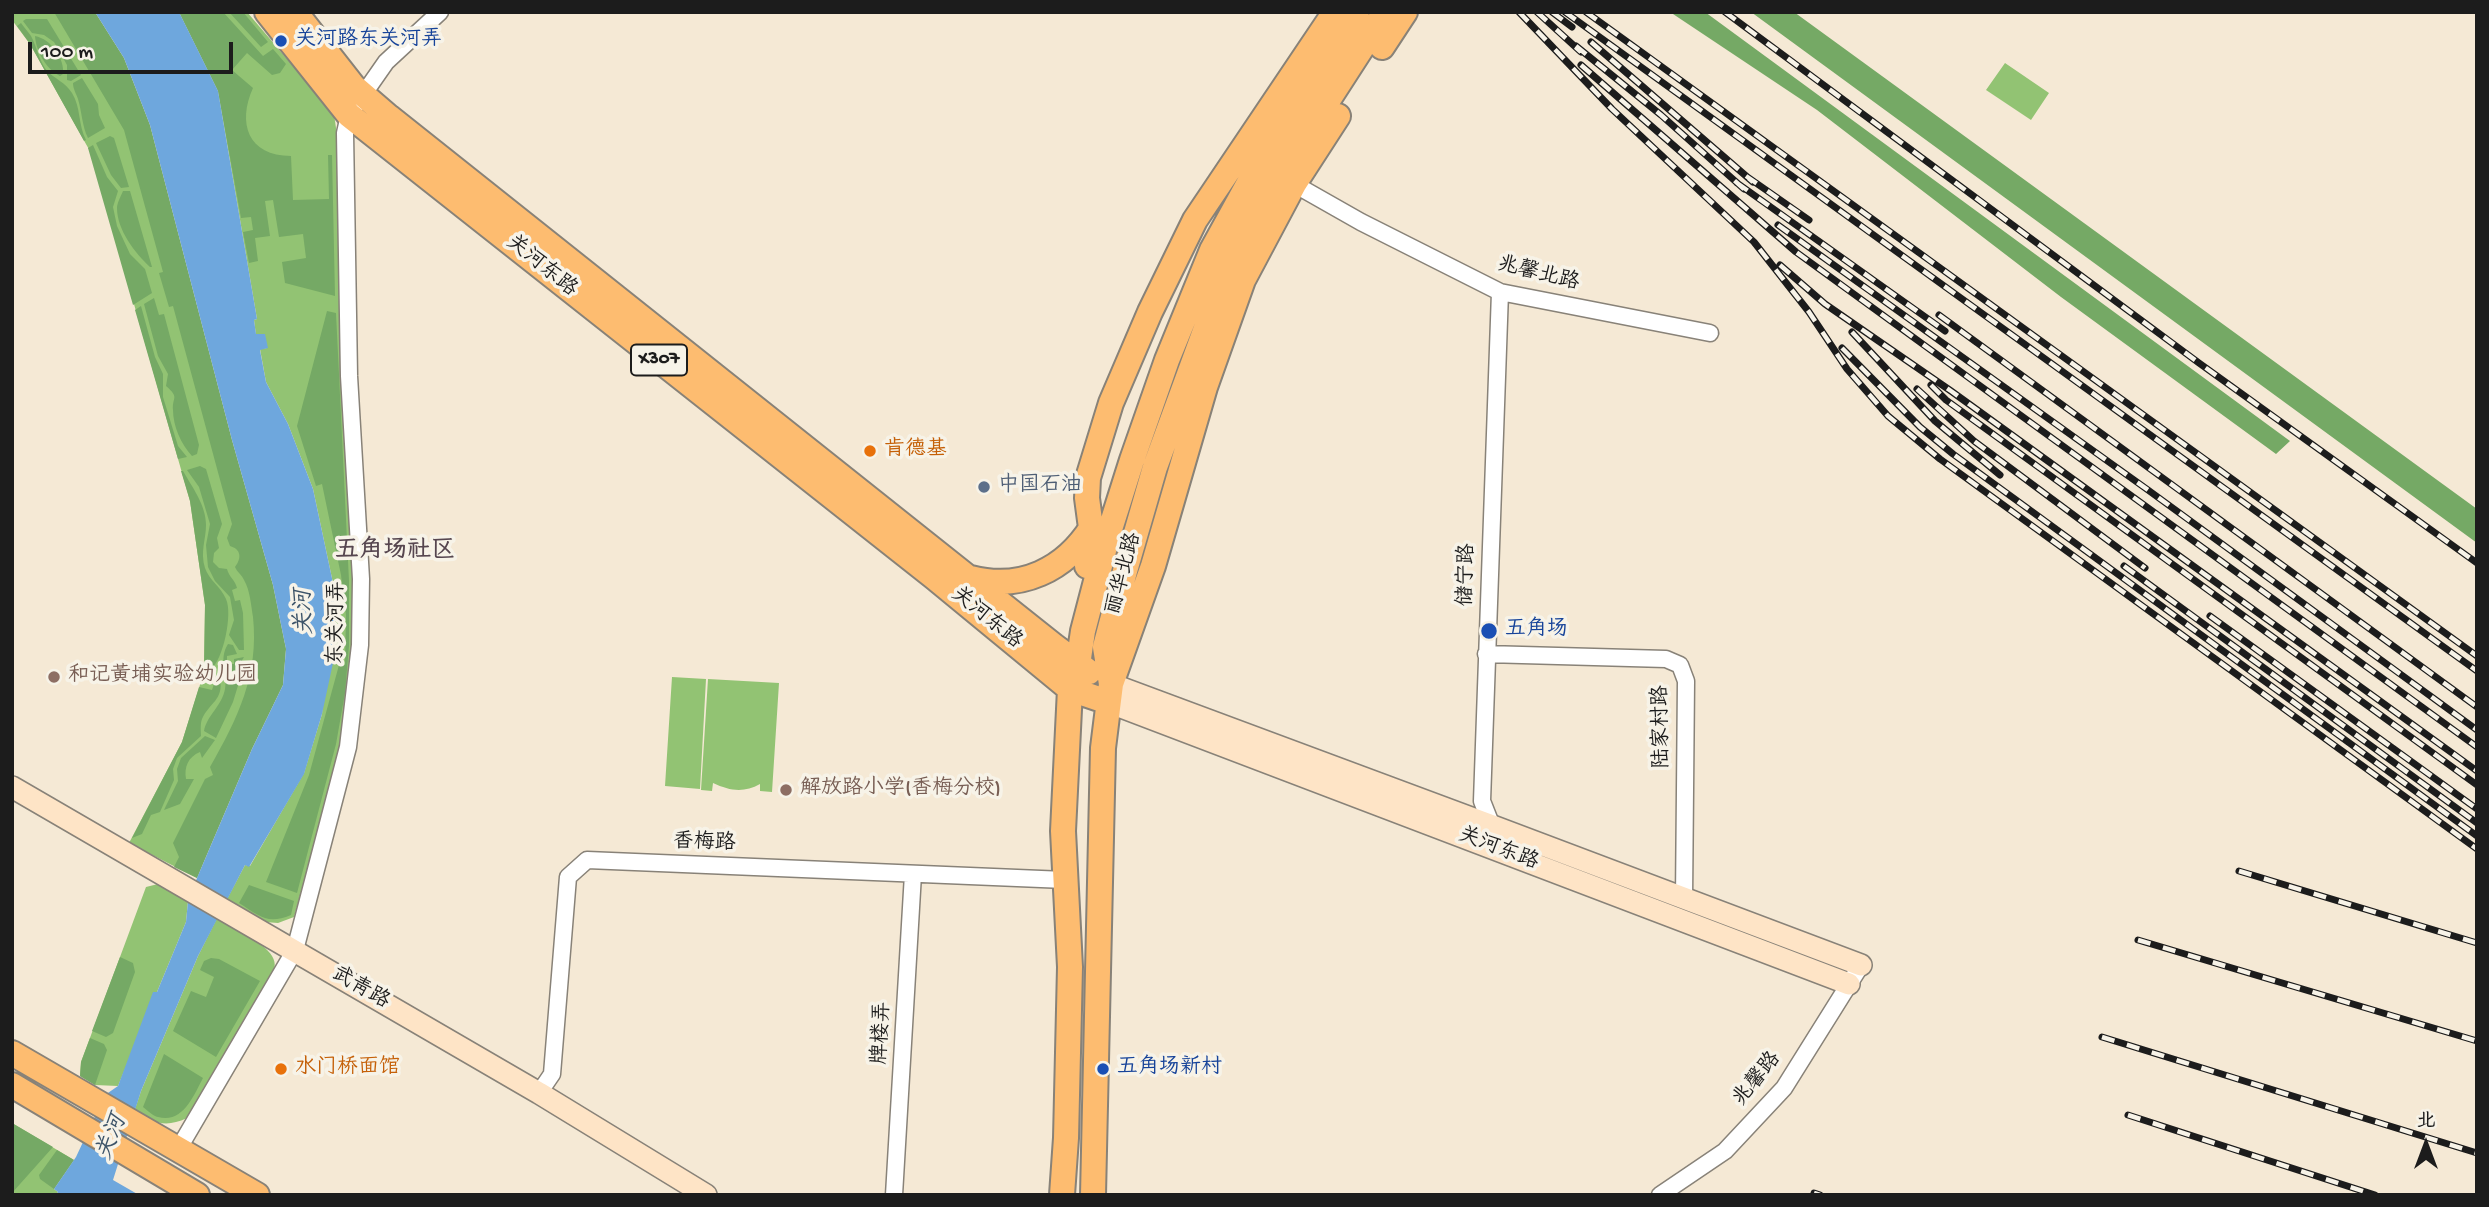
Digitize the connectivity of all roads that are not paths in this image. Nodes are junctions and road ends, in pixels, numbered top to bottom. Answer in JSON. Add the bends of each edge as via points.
{"nodes":[{"id":1,"x":267,"y":12,"type":"edge"},
{"id":2,"x":295,"y":12,"type":"edge"},
{"id":3,"x":440,"y":12,"type":"edge"},
{"id":4,"x":1335,"y":12,"type":"edge"},
{"id":5,"x":1357,"y":12,"type":"edge"},
{"id":6,"x":1385,"y":12,"type":"edge"},
{"id":7,"x":1405,"y":12,"type":"edge"},
{"id":8,"x":356,"y":105,"type":"junction"},
{"id":9,"x":1294,"y":184,"type":"junction"},
{"id":10,"x":1500,"y":292,"type":"junction"},
{"id":11,"x":1710,"y":333,"type":"dead end"},
{"id":12,"x":1132,"y":460,"type":"junction"},
{"id":13,"x":1091,"y":528,"type":"junction"},
{"id":14,"x":969,"y":577,"type":"junction"},
{"id":15,"x":1486,"y":654,"type":"junction"},
{"id":16,"x":1078,"y":665,"type":"junction"},
{"id":17,"x":1070,"y":689,"type":"junction"},
{"id":18,"x":1109,"y":693,"type":"junction"},
{"id":19,"x":12,"y":787,"type":"edge"},
{"id":20,"x":1490,"y":825,"type":"junction"},
{"id":21,"x":1508,"y":853,"type":"junction"},
{"id":22,"x":913,"y":874,"type":"junction"},
{"id":23,"x":1065,"y":880,"type":"junction"},
{"id":24,"x":1684,"y":899,"type":"junction"},
{"id":25,"x":295,"y":950,"type":"junction"},
{"id":26,"x":1861,"y":965,"type":"joint"},
{"id":27,"x":1849,"y":984,"type":"junction"},
{"id":28,"x":12,"y":1052,"type":"edge"},
{"id":29,"x":12,"y":1085,"type":"edge"},
{"id":30,"x":539,"y":1093,"type":"junction"},
{"id":31,"x":179,"y":1148,"type":"junction"},
{"id":32,"x":197,"y":1195,"type":"edge"},
{"id":33,"x":257,"y":1195,"type":"edge"},
{"id":34,"x":706,"y":1195,"type":"edge"},
{"id":35,"x":894,"y":1195,"type":"edge"},
{"id":36,"x":1062,"y":1195,"type":"edge"},
{"id":37,"x":1093,"y":1195,"type":"edge"},
{"id":38,"x":1660,"y":1195,"type":"edge"}],
"edges":[{"from":1,"to":8,"type":"main road","name":"关河东路","number":"X307"},
{"from":2,"to":8,"type":"main road","name":"关河东路","number":"X307","via":[[353,86]]},
{"from":3,"to":8,"type":"street","name":"东关河弄","via":[[386,62]]},
{"from":4,"to":13,"type":"main road","via":[[1195,220],[1150,312],[1111,403],[1088,478]]},
{"from":5,"to":12,"type":"main road","name":"丽华北路","via":[[1256,170],[1212,250]]},
{"from":6,"to":18,"type":"main road","name":"丽华北路","via":[[1281,173],[1227,271],[1155,467],[1105,647]]},
{"from":7,"to":9,"type":"main road"},
{"from":8,"to":14,"type":"main road","name":"关河东路","number":"X307"},
{"from":8,"to":17,"type":"main road","name":"关河东路","number":"X307"},
{"from":8,"to":25,"type":"street","name":"东关河弄","via":[[345,133],[360,645],[348,747]]},
{"from":9,"to":10,"type":"street","name":"兆馨北路"},
{"from":9,"to":18,"type":"main road","via":[[1242,280]]},
{"from":10,"to":11,"type":"street","name":"兆馨北路"},
{"from":10,"to":15,"type":"street","name":"储宁路"},
{"from":12,"to":13,"type":"main road"},
{"from":12,"to":16,"type":"main road","name":"丽华北路","via":[[1103,552]]},
{"from":13,"to":14,"type":"main road","via":[[1081,544],[1051,569],[1017,581],[992,583]]},
{"from":13,"to":16,"type":"main road"},
{"from":14,"to":16,"type":"main road","name":"关河东路","number":"X307"},
{"from":15,"to":20,"type":"street","name":"储宁路","via":[[1482,801]]},
{"from":15,"to":24,"type":"street","name":"陆家村路","via":[[1666,659],[1679,665],[1686,681]]},
{"from":16,"to":17,"type":"main road","name":"丽华北路"},
{"from":16,"to":18,"type":"main road","name":"关河东路","number":"X307"},
{"from":17,"to":18,"type":"main road","name":"关河东路","number":"X307"},
{"from":17,"to":23,"type":"main road","name":"丽华北路"},
{"from":18,"to":20,"type":"main road","name":"关河东路","number":"X307"},
{"from":18,"to":21,"type":"main road","name":"关河东路","number":"X307"},
{"from":18,"to":37,"type":"main road","name":"丽华北路","via":[[1100,841]]},
{"from":19,"to":25,"type":"main road","name":"武青路"},
{"from":20,"to":21,"type":"street","name":"储宁路"},
{"from":20,"to":24,"type":"main road","name":"关河东路","number":"X307"},
{"from":21,"to":27,"type":"main road","name":"关河东路","number":"X307"},
{"from":22,"to":23,"type":"street","name":"香梅路"},
{"from":22,"to":30,"type":"street","name":"香梅路","via":[[587,860],[568,877],[552,1074]]},
{"from":22,"to":35,"type":"street","name":"牌楼弄"},
{"from":23,"to":36,"type":"main road","name":"丽华北路","via":[[1070,967]]},
{"from":24,"to":26,"type":"main road","name":"关河东路","number":"X307"},
{"from":25,"to":30,"type":"main road","name":"武青路"},
{"from":25,"to":31,"type":"street","name":"东关河弄"},
{"from":26,"to":27,"type":"street","name":"兆馨路"},
{"from":27,"to":38,"type":"street","name":"兆馨路","via":[[1784,1088],[1724,1151]]},
{"from":28,"to":31,"type":"main road"},
{"from":29,"to":32,"type":"main road"},
{"from":30,"to":34,"type":"main road","name":"武青路"},
{"from":31,"to":33,"type":"main road"}]}
